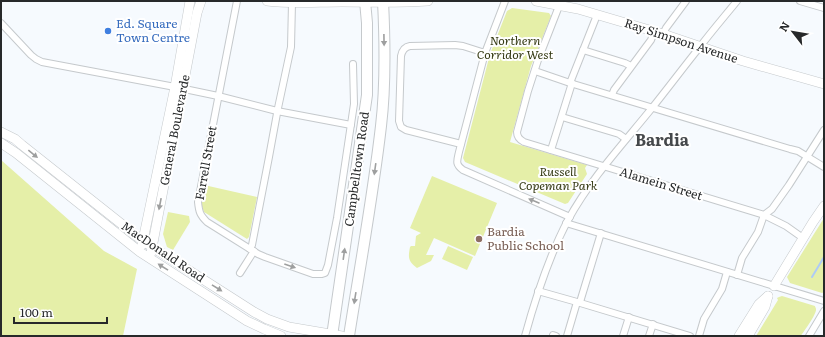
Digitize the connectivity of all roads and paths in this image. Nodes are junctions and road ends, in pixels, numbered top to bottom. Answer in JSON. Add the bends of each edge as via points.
{"nodes":[{"id":1,"x":190,"y":1,"type":"edge"},
{"id":2,"x":201,"y":1,"type":"edge"},
{"id":3,"x":237,"y":1,"type":"edge"},
{"id":4,"x":267,"y":1,"type":"edge"},
{"id":5,"x":428,"y":1,"type":"edge"},
{"id":6,"x":505,"y":1,"type":"edge"},
{"id":7,"x":536,"y":1,"type":"edge"},
{"id":8,"x":737,"y":1,"type":"edge"},
{"id":9,"x":800,"y":1,"type":"edge"},
{"id":10,"x":292,"y":2,"type":"edge"},
{"id":11,"x":365,"y":2,"type":"edge"},
{"id":12,"x":383,"y":2,"type":"edge"},
{"id":13,"x":682,"y":2,"type":"edge"},
{"id":14,"x":560,"y":3,"type":"edge"},
{"id":15,"x":824,"y":8,"type":"edge"},
{"id":16,"x":597,"y":15,"type":"junction"},
{"id":17,"x":1,"y":23,"type":"edge"},
{"id":18,"x":659,"y":33,"type":"junction"},
{"id":19,"x":700,"y":46,"type":"junction"},
{"id":20,"x":583,"y":50,"type":"junction"},
{"id":21,"x":485,"y":53,"type":"junction"},
{"id":22,"x":353,"y":64,"type":"dead end"},
{"id":23,"x":631,"y":66,"type":"junction"},
{"id":24,"x":535,"y":71,"type":"junction"},
{"id":25,"x":571,"y":83,"type":"junction"},
{"id":26,"x":824,"y":84,"type":"edge"},
{"id":27,"x":179,"y":88,"type":"junction"},
{"id":28,"x":612,"y":95,"type":"junction"},
{"id":29,"x":218,"y":96,"type":"junction"},
{"id":30,"x":652,"y":108,"type":"junction"},
{"id":31,"x":278,"y":111,"type":"junction"},
{"id":32,"x":562,"y":117,"type":"junction"},
{"id":33,"x":351,"y":125,"type":"junction"},
{"id":34,"x":824,"y":130,"type":"edge"},
{"id":35,"x":1,"y":132,"type":"edge"},
{"id":36,"x":14,"y":139,"type":"junction"},
{"id":37,"x":626,"y":139,"type":"junction"},
{"id":38,"x":462,"y":144,"type":"junction"},
{"id":39,"x":5,"y":145,"type":"edge"},
{"id":40,"x":551,"y":150,"type":"junction"},
{"id":41,"x":807,"y":157,"type":"junction"},
{"id":42,"x":604,"y":166,"type":"junction"},
{"id":43,"x":824,"y":167,"type":"edge"},
{"id":44,"x":824,"y":206,"type":"edge"},
{"id":45,"x":764,"y":215,"type":"junction"},
{"id":46,"x":570,"y":217,"type":"junction"},
{"id":47,"x":566,"y":224,"type":"junction"},
{"id":48,"x":601,"y":233,"type":"junction"},
{"id":49,"x":803,"y":238,"type":"junction"},
{"id":50,"x":143,"y":241,"type":"junction"},
{"id":51,"x":152,"y":247,"type":"junction"},
{"id":52,"x":252,"y":250,"type":"junction"},
{"id":53,"x":140,"y":252,"type":"junction"},
{"id":54,"x":150,"y":259,"type":"junction"},
{"id":55,"x":727,"y":272,"type":"junction"},
{"id":56,"x":240,"y":273,"type":"dead end"},
{"id":57,"x":737,"y":275,"type":"junction"},
{"id":58,"x":774,"y":286,"type":"junction"},
{"id":59,"x":538,"y":291,"type":"junction"},
{"id":60,"x":768,"y":296,"type":"junction"},
{"id":61,"x":824,"y":301,"type":"edge"},
{"id":62,"x":579,"y":302,"type":"junction"},
{"id":63,"x":824,"y":311,"type":"edge"},
{"id":64,"x":629,"y":317,"type":"junction"},
{"id":65,"x":653,"y":324,"type":"junction"},
{"id":66,"x":336,"y":335,"type":"edge"},
{"id":67,"x":281,"y":336,"type":"edge"},
{"id":68,"x":349,"y":336,"type":"edge"},
{"id":69,"x":525,"y":336,"type":"edge"},
{"id":70,"x":567,"y":336,"type":"edge"},
{"id":71,"x":623,"y":336,"type":"edge"},
{"id":72,"x":649,"y":336,"type":"edge"},
{"id":73,"x":690,"y":336,"type":"edge"},
{"id":74,"x":699,"y":336,"type":"edge"},
{"id":75,"x":739,"y":336,"type":"edge"},
{"id":76,"x":748,"y":336,"type":"edge"},
{"id":77,"x":809,"y":336,"type":"edge"}],
"edges":[{"from":1,"to":27,"type":"street"},
{"from":2,"to":27,"type":"street","name":"General Boulevarde"},
{"from":3,"to":29,"type":"street","name":"Farrell Street"},
{"from":4,"to":10,"type":"street"},
{"from":5,"to":12,"type":"street"},
{"from":6,"to":21,"type":"street"},
{"from":7,"to":14,"type":"street","name":"Ray Simpson Avenue"},
{"from":8,"to":19,"type":"street"},
{"from":9,"to":15,"type":"street"},
{"from":10,"to":11,"type":"street"},
{"from":10,"to":31,"type":"street","via":[[291,47]]},
{"from":11,"to":12,"type":"street"},
{"from":66,"to":11,"type":"main road","name":"Campbelltown Road","one_way":true,"via":[[367,94]]},
{"from":12,"to":68,"type":"main road","name":"Campbelltown Road","one_way":true,"via":[[385,71],[381,124]]},
{"from":13,"to":18,"type":"street","via":[[666,28]]},
{"from":14,"to":16,"type":"street","name":"Ray Simpson Avenue"},
{"from":14,"to":24,"type":"street"},
{"from":16,"to":18,"type":"street","name":"Ray Simpson Avenue"},
{"from":16,"to":20,"type":"street"},
{"from":17,"to":27,"type":"street","via":[[31,56],[39,61]]},
{"from":18,"to":19,"type":"street","name":"Ray Simpson Avenue"},
{"from":18,"to":23,"type":"street"},
{"from":19,"to":26,"type":"street","name":"Ray Simpson Avenue"},
{"from":19,"to":30,"type":"street"},
{"from":20,"to":23,"type":"street"},
{"from":20,"to":25,"type":"street"},
{"from":21,"to":38,"type":"street"},
{"from":21,"to":38,"type":"street","via":[[449,45],[410,46],[402,52],[399,121],[401,127]]},
{"from":22,"to":33,"type":"street","name":"Farrell Street","via":[[354,104]]},
{"from":23,"to":28,"type":"street"},
{"from":24,"to":25,"type":"street"},
{"from":24,"to":40,"type":"street","name":"Alamein Street","via":[[517,134],[522,141]]},
{"from":25,"to":28,"type":"street"},
{"from":25,"to":32,"type":"street"},
{"from":27,"to":29,"type":"street"},
{"from":27,"to":50,"type":"street","via":[[165,136]]},
{"from":27,"to":51,"type":"street","name":"General Boulevarde","one_way":true},
{"from":28,"to":30,"type":"street"},
{"from":29,"to":31,"type":"street"},
{"from":29,"to":52,"type":"street","name":"Farrell Street","via":[[198,202],[199,212],[207,222]]},
{"from":30,"to":37,"type":"street"},
{"from":30,"to":41,"type":"street","via":[[790,149]]},
{"from":31,"to":33,"type":"street"},
{"from":31,"to":52,"type":"street"},
{"from":32,"to":37,"type":"street","via":[[619,134]]},
{"from":32,"to":40,"type":"street"},
{"from":52,"to":33,"type":"street","name":"Farrell Street","one_way":true,"via":[[313,274],[325,273],[337,218]]},
{"from":34,"to":41,"type":"street"},
{"from":35,"to":36,"type":"street","name":"MacDonald Road"},
{"from":36,"to":39,"type":"street"},
{"from":36,"to":50,"type":"street","name":"MacDonald Road","one_way":true},
{"from":37,"to":42,"type":"street"},
{"from":46,"to":38,"type":"street","one_way":true,"via":[[463,170],[457,164]]},
{"from":39,"to":53,"type":"street","name":"MacDonald Road"},
{"from":40,"to":42,"type":"street","name":"Alamein Street"},
{"from":41,"to":43,"type":"street"},
{"from":41,"to":45,"type":"street","via":[[772,209]]},
{"from":42,"to":45,"type":"street","name":"Alamein Street"},
{"from":42,"to":46,"type":"street"},
{"from":44,"to":49,"type":"street"},
{"from":45,"to":49,"type":"street","name":"Alamein Street"},
{"from":45,"to":57,"type":"street","via":[[758,232],[742,258]]},
{"from":46,"to":47,"type":"street"},
{"from":47,"to":48,"type":"street"},
{"from":47,"to":59,"type":"street"},
{"from":48,"to":55,"type":"street"},
{"from":48,"to":62,"type":"street"},
{"from":49,"to":58,"type":"street"},
{"from":50,"to":51,"type":"street","name":"MacDonald Road"},
{"from":50,"to":53,"type":"street"},
{"from":51,"to":54,"type":"street","name":"General Boulevarde"},
{"from":51,"to":66,"type":"street","name":"MacDonald Road","one_way":true,"via":[[267,319],[289,327]]},
{"from":52,"to":56,"type":"street"},
{"from":53,"to":54,"type":"street","name":"MacDonald Road"},
{"from":67,"to":54,"type":"street","name":"MacDonald Road","one_way":true,"via":[[247,321]]},
{"from":55,"to":57,"type":"street"},
{"from":55,"to":74,"type":"street","via":[[722,289],[704,319]]},
{"from":57,"to":58,"type":"street"},
{"from":58,"to":60,"type":"street"},
{"from":58,"to":61,"type":"street"},
{"from":59,"to":62,"type":"street"},
{"from":59,"to":69,"type":"street"},
{"from":60,"to":75,"type":"street","via":[[759,304]]},
{"from":60,"to":76,"type":"street","via":[[765,307]]},
{"from":62,"to":64,"type":"street"},
{"from":62,"to":70,"type":"street"},
{"from":63,"to":77,"type":"street"},
{"from":64,"to":65,"type":"street"},
{"from":64,"to":71,"type":"street"},
{"from":65,"to":72,"type":"street"},
{"from":65,"to":73,"type":"street"}]}
